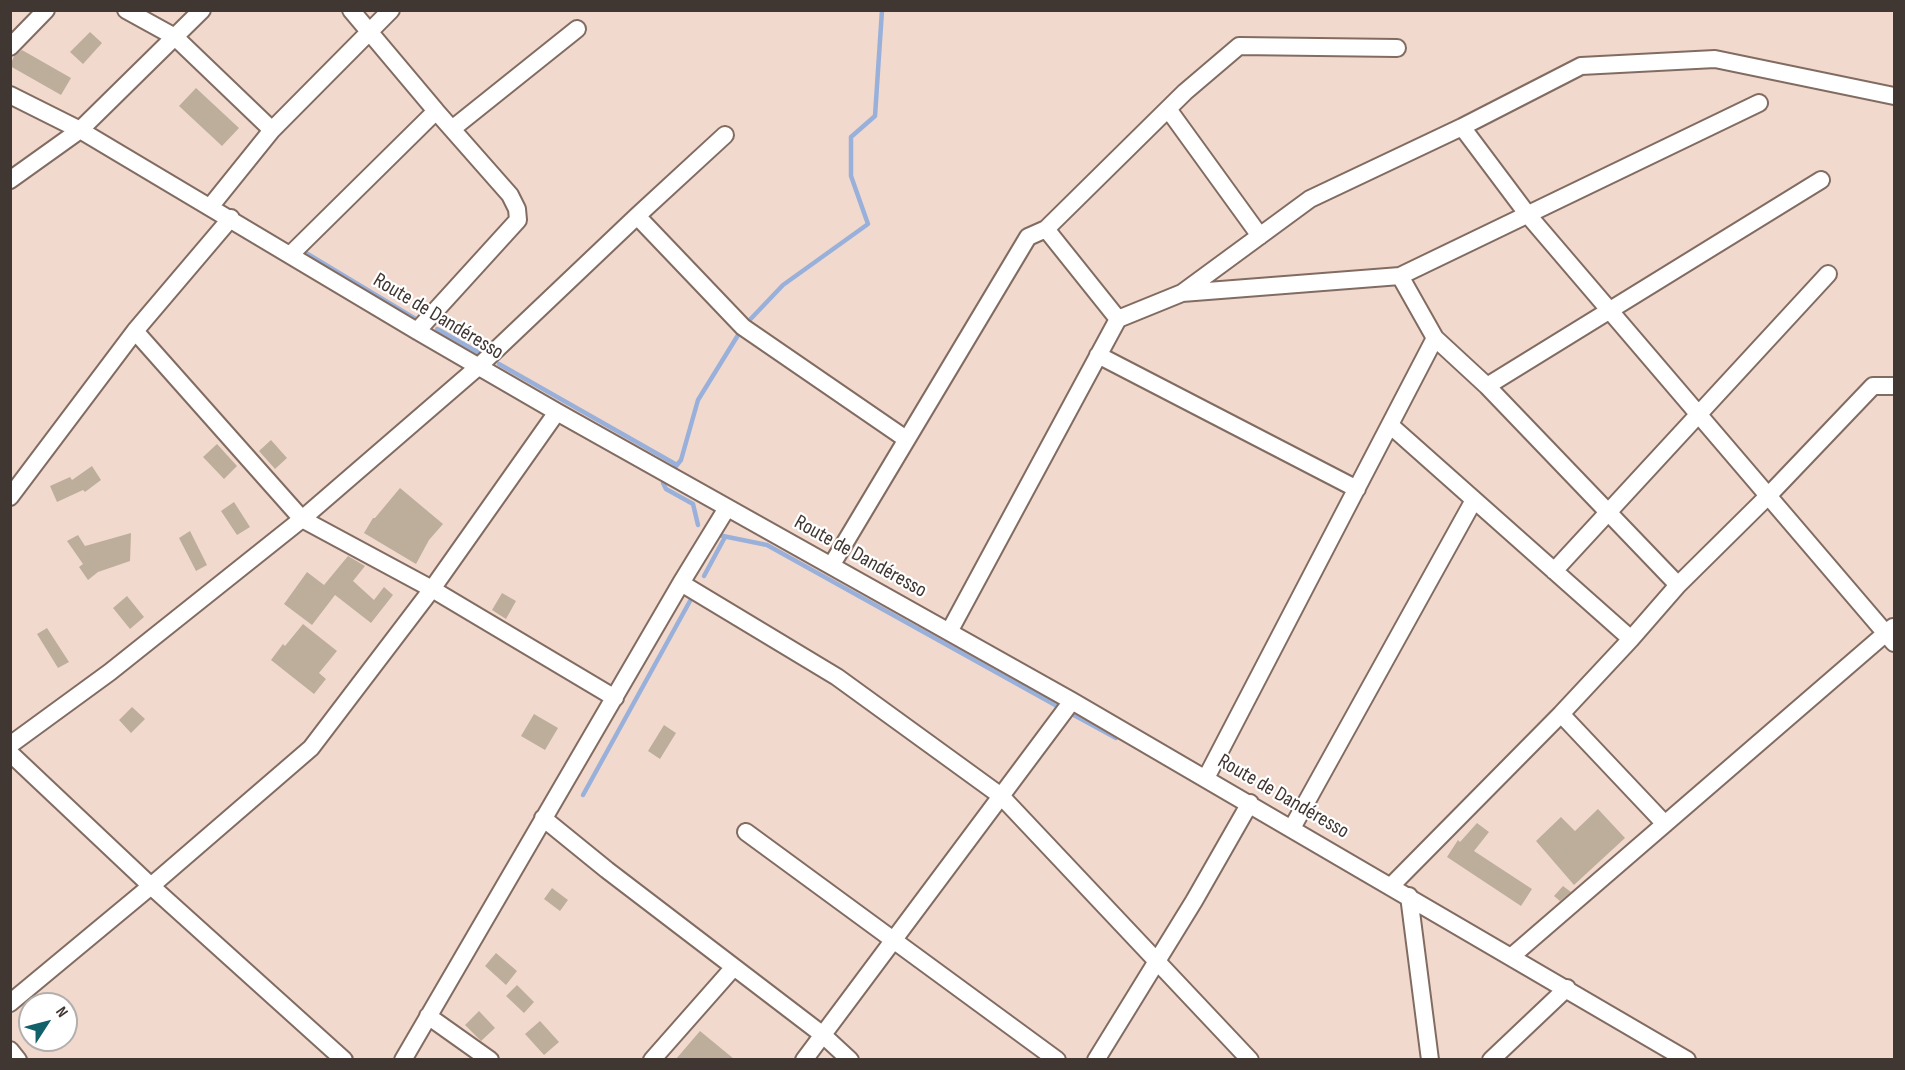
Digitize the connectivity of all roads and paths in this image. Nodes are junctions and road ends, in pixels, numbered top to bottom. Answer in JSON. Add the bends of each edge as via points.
{"nodes":[{"id":1,"x":46,"y":10,"type":"edge"},
{"id":2,"x":126,"y":10,"type":"edge"},
{"id":3,"x":202,"y":10,"type":"edge"},
{"id":4,"x":351,"y":10,"type":"edge"},
{"id":5,"x":391,"y":10,"type":"edge"},
{"id":6,"x":577,"y":29,"type":"dead end"},
{"id":7,"x":370,"y":32,"type":"junction"},
{"id":8,"x":175,"y":37,"type":"junction"},
{"id":9,"x":10,"y":47,"type":"edge"},
{"id":10,"x":1397,"y":48,"type":"dead end"},
{"id":11,"x":10,"y":95,"type":"edge"},
{"id":12,"x":1894,"y":96,"type":"edge"},
{"id":13,"x":1759,"y":103,"type":"dead end"},
{"id":14,"x":1168,"y":109,"type":"junction"},
{"id":15,"x":436,"y":111,"type":"junction"},
{"id":16,"x":1462,"y":127,"type":"junction"},
{"id":17,"x":452,"y":129,"type":"junction"},
{"id":18,"x":80,"y":130,"type":"junction"},
{"id":19,"x":272,"y":130,"type":"junction"},
{"id":20,"x":725,"y":135,"type":"dead end"},
{"id":21,"x":10,"y":180,"type":"edge"},
{"id":22,"x":1821,"y":180,"type":"dead end"},
{"id":23,"x":210,"y":207,"type":"junction"},
{"id":24,"x":1528,"y":214,"type":"junction"},
{"id":25,"x":637,"y":216,"type":"junction"},
{"id":26,"x":231,"y":218,"type":"junction"},
{"id":27,"x":1046,"y":229,"type":"junction"},
{"id":28,"x":1260,"y":236,"type":"junction"},
{"id":29,"x":290,"y":255,"type":"junction"},
{"id":30,"x":1828,"y":274,"type":"dead end"},
{"id":31,"x":1400,"y":276,"type":"junction"},
{"id":32,"x":1182,"y":293,"type":"junction"},
{"id":33,"x":1609,"y":310,"type":"junction"},
{"id":34,"x":1118,"y":319,"type":"junction"},
{"id":35,"x":135,"y":331,"type":"junction"},
{"id":36,"x":417,"y":332,"type":"junction"},
{"id":37,"x":1435,"y":338,"type":"junction"},
{"id":38,"x":1098,"y":355,"type":"junction"},
{"id":39,"x":478,"y":367,"type":"junction"},
{"id":40,"x":1487,"y":386,"type":"junction"},
{"id":41,"x":1894,"y":386,"type":"edge"},
{"id":42,"x":557,"y":412,"type":"junction"},
{"id":43,"x":1698,"y":415,"type":"junction"},
{"id":44,"x":1390,"y":425,"type":"junction"},
{"id":45,"x":906,"y":439,"type":"junction"},
{"id":46,"x":1357,"y":489,"type":"junction"},
{"id":47,"x":1768,"y":496,"type":"junction"},
{"id":48,"x":10,"y":497,"type":"edge"},
{"id":49,"x":1474,"y":500,"type":"junction"},
{"id":50,"x":727,"y":508,"type":"junction"},
{"id":51,"x":1607,"y":512,"type":"junction"},
{"id":52,"x":302,"y":519,"type":"junction"},
{"id":53,"x":831,"y":566,"type":"junction"},
{"id":54,"x":1554,"y":571,"type":"junction"},
{"id":55,"x":681,"y":584,"type":"junction"},
{"id":56,"x":1678,"y":585,"type":"junction"},
{"id":57,"x":432,"y":589,"type":"junction"},
{"id":58,"x":950,"y":632,"type":"junction"},
{"id":59,"x":1892,"y":634,"type":"edge"},
{"id":60,"x":1631,"y":639,"type":"junction"},
{"id":61,"x":615,"y":698,"type":"junction"},
{"id":62,"x":1072,"y":701,"type":"junction"},
{"id":63,"x":1561,"y":714,"type":"junction"},
{"id":64,"x":10,"y":745,"type":"edge"},
{"id":65,"x":10,"y":753,"type":"edge"},
{"id":66,"x":1206,"y":778,"type":"junction"},
{"id":67,"x":1001,"y":796,"type":"junction"},
{"id":68,"x":1250,"y":803,"type":"junction"},
{"id":69,"x":543,"y":818,"type":"junction"},
{"id":70,"x":1665,"y":824,"type":"junction"},
{"id":71,"x":1292,"y":828,"type":"junction"},
{"id":72,"x":746,"y":832,"type":"dead end"},
{"id":73,"x":151,"y":886,"type":"junction"},
{"id":74,"x":1391,"y":886,"type":"junction"},
{"id":75,"x":1408,"y":896,"type":"junction"},
{"id":76,"x":893,"y":940,"type":"junction"},
{"id":77,"x":1512,"y":956,"type":"junction"},
{"id":78,"x":1156,"y":962,"type":"junction"},
{"id":79,"x":734,"y":967,"type":"junction"},
{"id":80,"x":1567,"y":988,"type":"junction"},
{"id":81,"x":10,"y":1003,"type":"edge"},
{"id":82,"x":428,"y":1016,"type":"junction"},
{"id":83,"x":823,"y":1035,"type":"junction"},
{"id":84,"x":10,"y":1050,"type":"edge"},
{"id":85,"x":18,"y":1059,"type":"edge"},
{"id":86,"x":344,"y":1059,"type":"edge"},
{"id":87,"x":403,"y":1059,"type":"edge"},
{"id":88,"x":490,"y":1059,"type":"edge"},
{"id":89,"x":652,"y":1059,"type":"edge"},
{"id":90,"x":804,"y":1059,"type":"edge"},
{"id":91,"x":850,"y":1059,"type":"edge"},
{"id":92,"x":1057,"y":1059,"type":"edge"},
{"id":93,"x":1096,"y":1059,"type":"edge"},
{"id":94,"x":1250,"y":1059,"type":"edge"},
{"id":95,"x":1430,"y":1059,"type":"edge"},
{"id":96,"x":1491,"y":1059,"type":"edge"},
{"id":97,"x":1687,"y":1059,"type":"edge"}],
"edges":[{"from":1,"to":9,"type":"street"},
{"from":2,"to":8,"type":"street"},
{"from":3,"to":8,"type":"street"},
{"from":4,"to":7,"type":"street"},
{"from":5,"to":7,"type":"street"},
{"from":6,"to":17,"type":"street"},
{"from":7,"to":15,"type":"street"},
{"from":7,"to":19,"type":"street"},
{"from":8,"to":18,"type":"street"},
{"from":8,"to":19,"type":"street"},
{"from":10,"to":14,"type":"street","via":[[1239,46]]},
{"from":11,"to":18,"type":"street","name":"Route de Dandéresso"},
{"from":12,"to":16,"type":"street","via":[[1715,59],[1581,66]]},
{"from":13,"to":24,"type":"street"},
{"from":14,"to":27,"type":"street"},
{"from":14,"to":28,"type":"street"},
{"from":15,"to":17,"type":"street"},
{"from":15,"to":29,"type":"street"},
{"from":16,"to":24,"type":"street"},
{"from":16,"to":28,"type":"street","via":[[1310,198]]},
{"from":17,"to":36,"type":"street","via":[[510,195],[518,220]]},
{"from":18,"to":21,"type":"street"},
{"from":18,"to":23,"type":"street","name":"Route de Dandéresso"},
{"from":19,"to":23,"type":"street"},
{"from":20,"to":25,"type":"street"},
{"from":22,"to":33,"type":"street"},
{"from":23,"to":26,"type":"street","name":"Route de Dandéresso"},
{"from":24,"to":31,"type":"street"},
{"from":24,"to":33,"type":"street"},
{"from":25,"to":39,"type":"street"},
{"from":25,"to":45,"type":"street","via":[[743,327]]},
{"from":26,"to":29,"type":"street","name":"Route de Dandéresso"},
{"from":26,"to":35,"type":"street"},
{"from":27,"to":34,"type":"street"},
{"from":27,"to":45,"type":"street","via":[[1028,237]]},
{"from":28,"to":32,"type":"street"},
{"from":29,"to":36,"type":"street","name":"Route de Dandéresso"},
{"from":30,"to":43,"type":"street"},
{"from":31,"to":32,"type":"street"},
{"from":31,"to":37,"type":"street"},
{"from":32,"to":34,"type":"street"},
{"from":33,"to":40,"type":"street"},
{"from":33,"to":43,"type":"street"},
{"from":34,"to":38,"type":"street"},
{"from":35,"to":48,"type":"street"},
{"from":35,"to":52,"type":"street"},
{"from":36,"to":39,"type":"street","name":"Route de Dandéresso"},
{"from":37,"to":40,"type":"street"},
{"from":37,"to":44,"type":"street"},
{"from":38,"to":46,"type":"street"},
{"from":38,"to":58,"type":"street"},
{"from":39,"to":42,"type":"street","name":"Route de Dandéresso"},
{"from":39,"to":52,"type":"street"},
{"from":40,"to":51,"type":"street"},
{"from":41,"to":47,"type":"street","via":[[1873,386]]},
{"from":42,"to":50,"type":"street","name":"Route de Dandéresso"},
{"from":42,"to":57,"type":"street"},
{"from":43,"to":47,"type":"street"},
{"from":43,"to":51,"type":"street"},
{"from":44,"to":46,"type":"street"},
{"from":44,"to":49,"type":"street"},
{"from":45,"to":53,"type":"street"},
{"from":46,"to":66,"type":"street"},
{"from":47,"to":56,"type":"street"},
{"from":47,"to":59,"type":"street"},
{"from":49,"to":54,"type":"street"},
{"from":49,"to":71,"type":"street"},
{"from":50,"to":53,"type":"street","name":"Route de Dandéresso"},
{"from":50,"to":55,"type":"street"},
{"from":51,"to":54,"type":"street"},
{"from":51,"to":56,"type":"street"},
{"from":52,"to":57,"type":"street"},
{"from":52,"to":64,"type":"street","via":[[110,672]]},
{"from":53,"to":58,"type":"street","name":"Route de Dandéresso"},
{"from":54,"to":60,"type":"street"},
{"from":55,"to":61,"type":"street"},
{"from":55,"to":67,"type":"street","via":[[837,677]]},
{"from":56,"to":60,"type":"street"},
{"from":57,"to":61,"type":"street"},
{"from":57,"to":73,"type":"street","via":[[310,748]]},
{"from":58,"to":62,"type":"street","name":"Route de Dandéresso"},
{"from":59,"to":70,"type":"street"},
{"from":60,"to":63,"type":"street"},
{"from":61,"to":69,"type":"street"},
{"from":62,"to":66,"type":"street","name":"Route de Dandéresso"},
{"from":62,"to":67,"type":"street"},
{"from":63,"to":70,"type":"street"},
{"from":63,"to":74,"type":"street"},
{"from":65,"to":73,"type":"street"},
{"from":66,"to":68,"type":"street","name":"Route de Dandéresso"},
{"from":67,"to":76,"type":"street"},
{"from":67,"to":78,"type":"street"},
{"from":68,"to":71,"type":"street","name":"Route de Dandéresso"},
{"from":68,"to":78,"type":"street"},
{"from":69,"to":79,"type":"street"},
{"from":69,"to":82,"type":"street"},
{"from":70,"to":77,"type":"street"},
{"from":71,"to":74,"type":"street","name":"Route de Dandéresso"},
{"from":72,"to":76,"type":"street"},
{"from":73,"to":81,"type":"street"},
{"from":73,"to":86,"type":"street"},
{"from":74,"to":75,"type":"street","name":"Route de Dandéresso"},
{"from":75,"to":77,"type":"street","name":"Route de Dandéresso"},
{"from":75,"to":95,"type":"street"},
{"from":76,"to":83,"type":"street"},
{"from":76,"to":92,"type":"street"},
{"from":77,"to":80,"type":"street","name":"Route de Dandéresso"},
{"from":78,"to":93,"type":"street"},
{"from":78,"to":94,"type":"street"},
{"from":79,"to":83,"type":"street"},
{"from":79,"to":89,"type":"street"},
{"from":80,"to":96,"type":"street"},
{"from":80,"to":97,"type":"street","name":"Route de Dandéresso"},
{"from":82,"to":87,"type":"street"},
{"from":82,"to":88,"type":"street"},
{"from":83,"to":90,"type":"street"},
{"from":83,"to":91,"type":"street"},
{"from":84,"to":85,"type":"street"}]}
